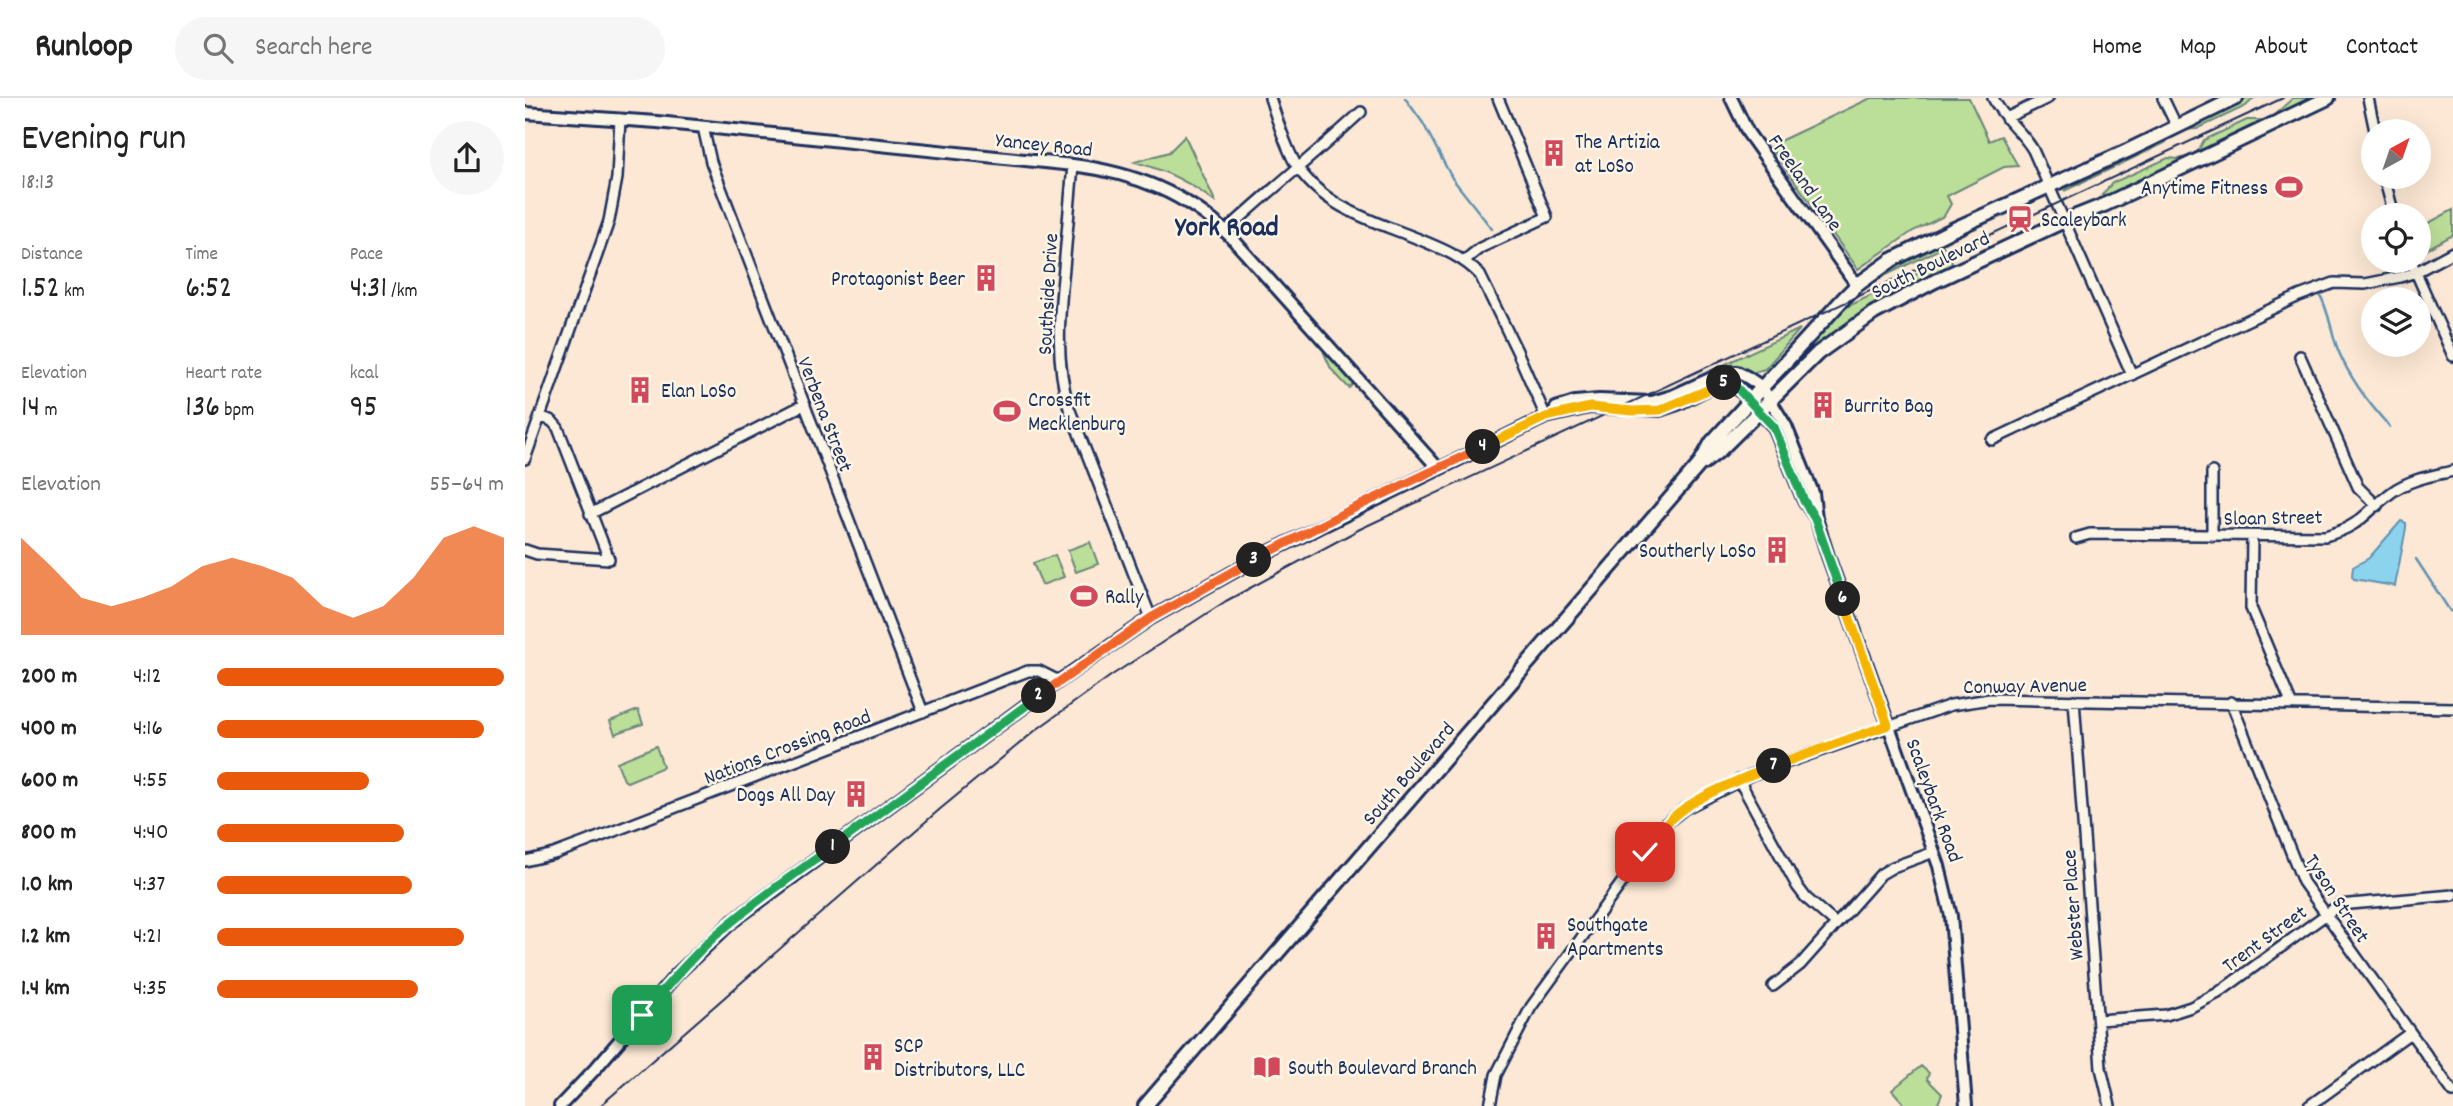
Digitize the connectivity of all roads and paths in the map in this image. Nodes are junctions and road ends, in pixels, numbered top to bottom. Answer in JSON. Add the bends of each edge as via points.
{"nodes":[{"id":1,"x":1270,"y":98,"type":"edge"},
{"id":2,"x":1498,"y":98,"type":"edge"},
{"id":3,"x":1731,"y":98,"type":"edge"},
{"id":4,"x":1993,"y":98,"type":"edge"},
{"id":5,"x":2048,"y":98,"type":"edge"},
{"id":6,"x":2163,"y":98,"type":"edge"},
{"id":7,"x":2236,"y":98,"type":"edge"},
{"id":8,"x":2328,"y":98,"type":"edge"},
{"id":9,"x":2368,"y":98,"type":"edge"},
{"id":10,"x":1361,"y":112,"type":"dead end"},
{"id":11,"x":525,"y":113,"type":"edge"},
{"id":12,"x":2006,"y":118,"type":"junction"},
{"id":13,"x":620,"y":119,"type":"junction"},
{"id":14,"x":2372,"y":119,"type":"edge"},
{"id":15,"x":703,"y":127,"type":"junction"},
{"id":16,"x":2177,"y":127,"type":"junction"},
{"id":17,"x":1073,"y":165,"type":"junction"},
{"id":18,"x":1297,"y":166,"type":"junction"},
{"id":19,"x":2049,"y":186,"type":"junction"},
{"id":20,"x":2064,"y":221,"type":"junction"},
{"id":21,"x":1226,"y":231,"type":"junction"},
{"id":22,"x":2453,"y":252,"type":"edge"},
{"id":23,"x":1465,"y":260,"type":"junction"},
{"id":24,"x":2431,"y":264,"type":"edge"},
{"id":25,"x":2413,"y":273,"type":"edge"},
{"id":26,"x":2416,"y":273,"type":"edge"},
{"id":27,"x":1857,"y":285,"type":"junction"},
{"id":28,"x":2300,"y":356,"type":"dead end"},
{"id":29,"x":2453,"y":356,"type":"edge"},
{"id":30,"x":2132,"y":375,"type":"junction"},
{"id":31,"x":1762,"y":387,"type":"junction"},
{"id":32,"x":1771,"y":398,"type":"junction"},
{"id":33,"x":1750,"y":400,"type":"junction"},
{"id":34,"x":805,"y":404,"type":"junction"},
{"id":35,"x":1759,"y":410,"type":"junction"},
{"id":36,"x":540,"y":416,"type":"junction"},
{"id":37,"x":1546,"y":417,"type":"junction"},
{"id":38,"x":1992,"y":440,"type":"dead end"},
{"id":39,"x":525,"y":459,"type":"edge"},
{"id":40,"x":1699,"y":465,"type":"junction"},
{"id":41,"x":1438,"y":468,"type":"junction"},
{"id":42,"x":2453,"y":471,"type":"edge"},
{"id":43,"x":2212,"y":472,"type":"dead end"},
{"id":44,"x":2377,"y":506,"type":"junction"},
{"id":45,"x":590,"y":514,"type":"junction"},
{"id":46,"x":1815,"y":519,"type":"junction"},
{"id":47,"x":2212,"y":536,"type":"junction"},
{"id":48,"x":2252,"y":537,"type":"junction"},
{"id":49,"x":2076,"y":538,"type":"dead end"},
{"id":50,"x":525,"y":550,"type":"edge"},
{"id":51,"x":1151,"y":618,"type":"junction"},
{"id":52,"x":1059,"y":681,"type":"junction"},
{"id":53,"x":2074,"y":700,"type":"junction"},
{"id":54,"x":2231,"y":702,"type":"junction"},
{"id":55,"x":2291,"y":703,"type":"junction"},
{"id":56,"x":2453,"y":708,"type":"edge"},
{"id":57,"x":923,"y":712,"type":"junction"},
{"id":58,"x":1888,"y":725,"type":"junction"},
{"id":59,"x":1739,"y":780,"type":"junction"},
{"id":60,"x":1934,"y":852,"type":"junction"},
{"id":61,"x":525,"y":861,"type":"edge"},
{"id":62,"x":2453,"y":895,"type":"edge"},
{"id":63,"x":2325,"y":916,"type":"junction"},
{"id":64,"x":1836,"y":924,"type":"junction"},
{"id":65,"x":1773,"y":986,"type":"dead end"},
{"id":66,"x":2098,"y":1020,"type":"junction"},
{"id":67,"x":2410,"y":1033,"type":"junction"},
{"id":68,"x":2453,"y":1092,"type":"edge"},
{"id":69,"x":560,"y":1106,"type":"edge"},
{"id":70,"x":1145,"y":1106,"type":"edge"},
{"id":71,"x":1490,"y":1106,"type":"edge"},
{"id":72,"x":1966,"y":1106,"type":"edge"},
{"id":73,"x":2110,"y":1106,"type":"edge"},
{"id":74,"x":2309,"y":1106,"type":"edge"}],
"edges":[{"from":1,"to":18,"type":"street"},
{"from":2,"to":23,"type":"street","via":[[1548,218],[1480,248]]},
{"from":3,"to":27,"type":"street","name":"Freeland Lane","via":[[1754,141]]},
{"from":4,"to":12,"type":"street"},
{"from":5,"to":12,"type":"street"},
{"from":6,"to":16,"type":"street"},
{"from":7,"to":16,"type":"main road","name":"South Boulevard"},
{"from":8,"to":20,"type":"main road","name":"South Boulevard"},
{"from":9,"to":14,"type":"street"},
{"from":10,"to":18,"type":"street"},
{"from":11,"to":13,"type":"street","name":"Yancey Road"},
{"from":12,"to":19,"type":"street","via":[[2030,144]]},
{"from":13,"to":15,"type":"street","name":"Yancey Road"},
{"from":13,"to":36,"type":"street","via":[[609,221]]},
{"from":15,"to":17,"type":"street","name":"Yancey Road"},
{"from":15,"to":34,"type":"street","name":"Verbena Street","via":[[711,162]]},
{"from":16,"to":19,"type":"main road","name":"South Boulevard"},
{"from":17,"to":21,"type":"street","name":"Yancey Road","via":[[1151,183],[1194,206]]},
{"from":17,"to":51,"type":"street","name":"Southside Drive","via":[[1059,361],[1072,416]]},
{"from":18,"to":21,"type":"street"},
{"from":18,"to":23,"type":"street","via":[[1321,192],[1347,210]]},
{"from":19,"to":20,"type":"street"},
{"from":19,"to":27,"type":"main road","name":"South Boulevard","via":[[1892,260]]},
{"from":20,"to":30,"type":"street"},
{"from":20,"to":32,"type":"main road","name":"South Boulevard","via":[[1874,313],[1818,353]]},
{"from":21,"to":41,"type":"street","name":"Yancey Road"},
{"from":22,"to":24,"type":"street"},
{"from":23,"to":37,"type":"street","via":[[1487,286]]},
{"from":25,"to":30,"type":"street","via":[[2387,281],[2334,283]]},
{"from":26,"to":29,"type":"street"},
{"from":27,"to":31,"type":"main road","name":"South Boulevard"},
{"from":28,"to":44,"type":"street","via":[[2358,487]]},
{"from":30,"to":38,"type":"street"},
{"from":31,"to":32,"type":"street","name":"Scaleybark Road"},
{"from":31,"to":33,"type":"main road","name":"South Boulevard"},
{"from":31,"to":37,"type":"street","via":[[1737,372],[1725,372],[1661,400],[1575,402]]},
{"from":32,"to":35,"type":"main road","name":"South Boulevard"},
{"from":32,"to":46,"type":"street","name":"Scaleybark Road","via":[[1813,493]]},
{"from":33,"to":35,"type":"street","name":"Scaleybark Road"},
{"from":33,"to":37,"type":"street","name":"Scaleybark Road","via":[[1727,382],[1660,410],[1590,407]]},
{"from":33,"to":40,"type":"main road","name":"South Boulevard","via":[[1712,442]]},
{"from":34,"to":45,"type":"street"},
{"from":34,"to":57,"type":"street","name":"Verbena Street"},
{"from":35,"to":40,"type":"main road","name":"South Boulevard"},
{"from":35,"to":46,"type":"street","name":"Scaleybark Road","via":[[1774,427]]},
{"from":36,"to":39,"type":"street"},
{"from":36,"to":45,"type":"street","via":[[558,428]]},
{"from":37,"to":41,"type":"street"},
{"from":40,"to":70,"type":"main road","name":"South Boulevard"},
{"from":41,"to":51,"type":"street","via":[[1266,553]]},
{"from":42,"to":44,"type":"street","name":"Sloan Street","via":[[2405,485]]},
{"from":43,"to":47,"type":"street"},
{"from":44,"to":48,"type":"street","name":"Sloan Street","via":[[2359,522],[2325,536]]},
{"from":45,"to":50,"type":"street","via":[[609,559]]},
{"from":46,"to":58,"type":"street","name":"Scaleybark Road"},
{"from":47,"to":48,"type":"street","name":"Sloan Street"},
{"from":47,"to":49,"type":"street","name":"Sloan Street","via":[[2090,534]]},
{"from":48,"to":55,"type":"street","via":[[2251,608]]},
{"from":51,"to":52,"type":"street"},
{"from":52,"to":57,"type":"street","name":"Nations Crossing Road","via":[[1034,670]]},
{"from":52,"to":69,"type":"street","via":[[733,921],[677,974]]},
{"from":53,"to":54,"type":"street","name":"Conway Avenue"},
{"from":53,"to":58,"type":"street","name":"Conway Avenue","via":[[1970,700]]},
{"from":53,"to":66,"type":"street","name":"Webster Place"},
{"from":54,"to":55,"type":"street","name":"Conway Avenue"},
{"from":54,"to":63,"type":"street","name":"Tyson Street","via":[[2293,863]]},
{"from":55,"to":56,"type":"street","name":"Conway Avenue"},
{"from":57,"to":61,"type":"street","name":"Nations Crossing Road"},
{"from":58,"to":59,"type":"street","name":"Conway Avenue"},
{"from":58,"to":60,"type":"street","name":"Scaleybark Road"},
{"from":59,"to":64,"type":"street","via":[[1797,886]]},
{"from":59,"to":71,"type":"street","name":"Conway Avenue","via":[[1664,825],[1531,1007],[1496,1075]]},
{"from":60,"to":64,"type":"street","via":[[1881,874]]},
{"from":60,"to":72,"type":"street","name":"Scaleybark Road","via":[[1951,916]]},
{"from":62,"to":63,"type":"street","name":"Trent Street","via":[[2348,903]]},
{"from":63,"to":66,"type":"street","name":"Trent Street","via":[[2218,993],[2191,1007],[2166,1015]]},
{"from":63,"to":67,"type":"street","name":"Tyson Street"},
{"from":64,"to":65,"type":"street","via":[[1800,965]]},
{"from":66,"to":73,"type":"street","name":"Webster Place","via":[[2101,1068]]},
{"from":67,"to":68,"type":"street","name":"Tyson Street"},
{"from":67,"to":74,"type":"street"}]}
